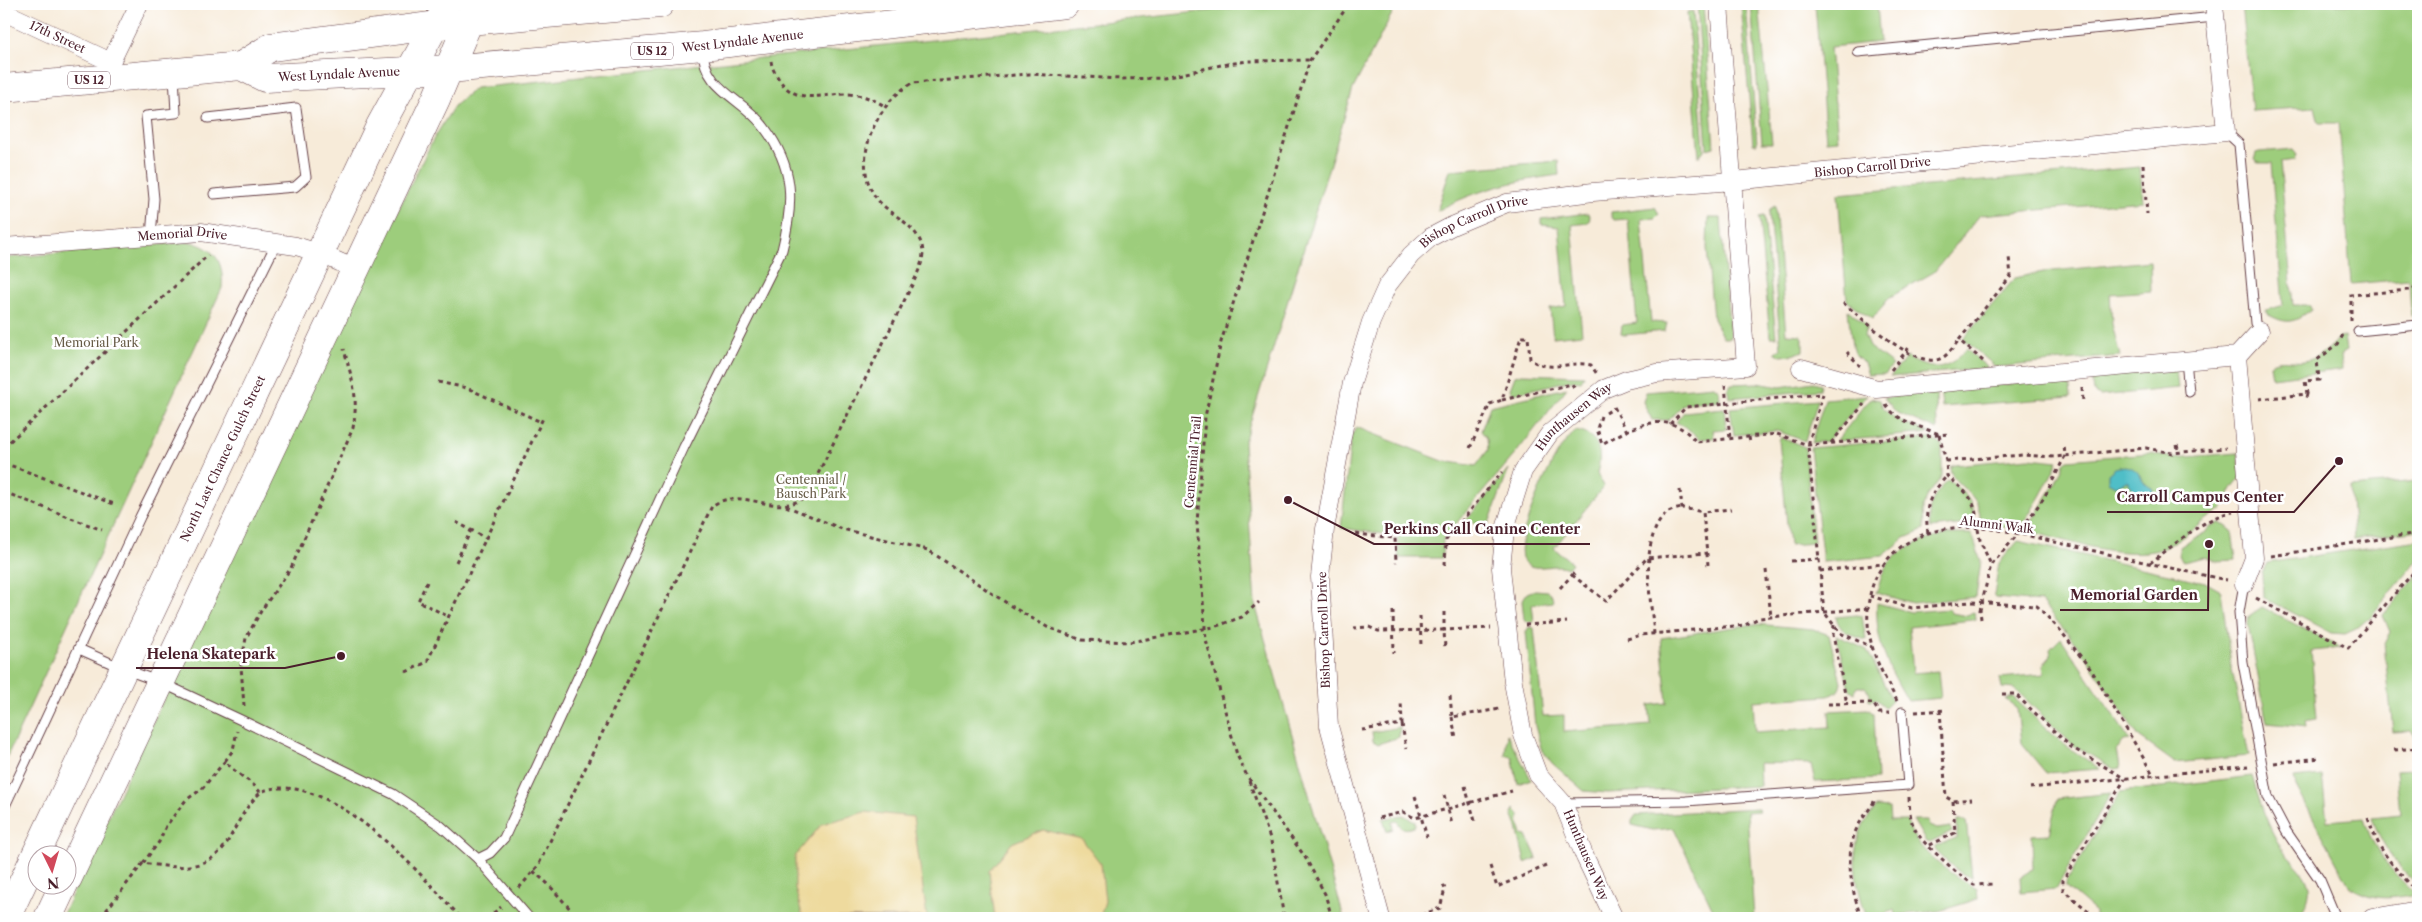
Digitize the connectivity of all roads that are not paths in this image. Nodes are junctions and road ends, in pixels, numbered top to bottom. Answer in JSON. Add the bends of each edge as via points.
{"nodes":[{"id":1,"x":7,"y":4,"type":"edge"},
{"id":2,"x":139,"y":4,"type":"edge"},
{"id":3,"x":660,"y":4,"type":"edge"},
{"id":4,"x":1065,"y":4,"type":"edge"},
{"id":5,"x":1718,"y":4,"type":"edge"},
{"id":6,"x":2214,"y":10,"type":"edge"},
{"id":7,"x":4,"y":11,"type":"edge"},
{"id":8,"x":473,"y":12,"type":"edge"},
{"id":9,"x":441,"y":14,"type":"edge"},
{"id":10,"x":703,"y":46,"type":"junction"},
{"id":11,"x":1858,"y":52,"type":"dead end"},
{"id":12,"x":241,"y":66,"type":"junction"},
{"id":13,"x":448,"y":69,"type":"junction"},
{"id":14,"x":107,"y":70,"type":"junction"},
{"id":15,"x":174,"y":72,"type":"junction"},
{"id":16,"x":409,"y":72,"type":"junction"},
{"id":17,"x":4,"y":88,"type":"edge"},
{"id":18,"x":208,"y":118,"type":"dead end"},
{"id":19,"x":2226,"y":132,"type":"junction"},
{"id":20,"x":1733,"y":181,"type":"junction"},
{"id":21,"x":214,"y":194,"type":"dead end"},
{"id":22,"x":151,"y":236,"type":"junction"},
{"id":23,"x":277,"y":242,"type":"junction"},
{"id":24,"x":4,"y":247,"type":"edge"},
{"id":25,"x":319,"y":253,"type":"junction"},
{"id":26,"x":355,"y":269,"type":"junction"},
{"id":27,"x":2418,"y":325,"type":"edge"},
{"id":28,"x":2358,"y":330,"type":"dead end"},
{"id":29,"x":2260,"y":331,"type":"joint"},
{"id":30,"x":2237,"y":356,"type":"junction"},
{"id":31,"x":2186,"y":360,"type":"junction"},
{"id":32,"x":1801,"y":368,"type":"dead end"},
{"id":33,"x":2189,"y":392,"type":"dead end"},
{"id":34,"x":2244,"y":587,"type":"joint"},
{"id":35,"x":79,"y":649,"type":"junction"},
{"id":36,"x":124,"y":669,"type":"junction"},
{"id":37,"x":160,"y":682,"type":"junction"},
{"id":38,"x":1902,"y":712,"type":"road end"},
{"id":39,"x":1563,"y":803,"type":"junction"},
{"id":40,"x":4,"y":808,"type":"edge"},
{"id":41,"x":78,"y":857,"type":"edge"},
{"id":42,"x":478,"y":859,"type":"junction"},
{"id":43,"x":59,"y":894,"type":"edge"},
{"id":44,"x":2418,"y":910,"type":"edge"},
{"id":45,"x":6,"y":918,"type":"edge"},
{"id":46,"x":48,"y":918,"type":"edge"},
{"id":47,"x":529,"y":918,"type":"edge"},
{"id":48,"x":1380,"y":918,"type":"edge"},
{"id":49,"x":1614,"y":918,"type":"edge"},
{"id":50,"x":2336,"y":918,"type":"edge"},
{"id":51,"x":2372,"y":918,"type":"edge"}],
"edges":[{"from":1,"to":7,"type":"lane"},
{"from":2,"to":14,"type":"street"},
{"from":3,"to":8,"type":"main road","number":"US 12"},
{"from":4,"to":10,"type":"main road","name":"West Lyndale Avenue","number":"US 12"},
{"from":5,"to":20,"type":"street","name":"Hunthausen Way"},
{"from":6,"to":11,"type":"lane"},
{"from":6,"to":19,"type":"street"},
{"from":7,"to":14,"type":"street","name":"17th Street"},
{"from":8,"to":9,"type":"main road","number":"US 12"},
{"from":8,"to":13,"type":"main road"},
{"from":9,"to":12,"type":"main road","number":"US 12","via":[[271,47]]},
{"from":9,"to":16,"type":"main road","name":"North Last Chance Gulch Street"},
{"from":10,"to":13,"type":"main road","name":"West Lyndale Avenue","number":"US 12"},
{"from":10,"to":42,"type":"lane","via":[[703,62],[712,81],[764,126],[790,178],[790,218],[782,250],[684,447],[504,838],[490,853]]},
{"from":12,"to":15,"type":"main road","number":"US 12"},
{"from":12,"to":16,"type":"main road","name":"West Lyndale Avenue","number":"US 12","via":[[265,78]]},
{"from":13,"to":16,"type":"main road","name":"West Lyndale Avenue","number":"US 12"},
{"from":13,"to":26,"type":"main road"},
{"from":14,"to":15,"type":"main road","number":"US 12"},
{"from":14,"to":17,"type":"main road","number":"US 12"},
{"from":15,"to":22,"type":"lane","via":[[176,113],[146,116],[154,199]]},
{"from":16,"to":25,"type":"main road","name":"North Last Chance Gulch Street"},
{"from":18,"to":21,"type":"lane","via":[[296,108],[306,177],[295,187]]},
{"from":19,"to":20,"type":"street","name":"Bishop Carroll Drive"},
{"from":19,"to":29,"type":"lane","via":[[2239,144],[2255,323]]},
{"from":20,"to":39,"type":"street","name":"Hunthausen Way","via":[[1746,366],[1657,374],[1626,380],[1604,389],[1550,433],[1524,471],[1505,529],[1501,568],[1512,672],[1523,735],[1538,774]]},
{"from":20,"to":48,"type":"street","name":"Bishop Carroll Drive","via":[[1593,192],[1507,204],[1480,212],[1431,237],[1411,255],[1387,286],[1371,322],[1345,410],[1320,577],[1329,726]]},
{"from":22,"to":23,"type":"street","name":"Memorial Drive","via":[[201,232]]},
{"from":22,"to":24,"type":"street","name":"Memorial Drive"},
{"from":23,"to":25,"type":"street","name":"Memorial Drive"},
{"from":23,"to":35,"type":"lane","via":[[140,517]]},
{"from":25,"to":26,"type":"street","name":"Memorial Drive"},
{"from":25,"to":36,"type":"main road","name":"North Last Chance Gulch Street"},
{"from":26,"to":37,"type":"main road"},
{"from":27,"to":28,"type":"lane"},
{"from":29,"to":30,"type":"street"},
{"from":30,"to":31,"type":"street"},
{"from":30,"to":34,"type":"street","via":[[2254,558]]},
{"from":31,"to":32,"type":"street","via":[[1877,389]]},
{"from":31,"to":33,"type":"lane"},
{"from":34,"to":50,"type":"lane","via":[[2239,612],[2243,663],[2268,797],[2286,831],[2320,880]]},
{"from":35,"to":36,"type":"lane"},
{"from":35,"to":40,"type":"lane"},
{"from":36,"to":37,"type":"lane"},
{"from":36,"to":45,"type":"main road","name":"North Last Chance Gulch Street"},
{"from":37,"to":41,"type":"main road"},
{"from":37,"to":42,"type":"lane","via":[[393,794],[441,826]]},
{"from":38,"to":39,"type":"lane","via":[[1908,785],[1686,801]]},
{"from":39,"to":49,"type":"street","name":"Hunthausen Way"},
{"from":42,"to":47,"type":"lane"},
{"from":43,"to":46,"type":"main road"},
{"from":44,"to":51,"type":"street"}]}
